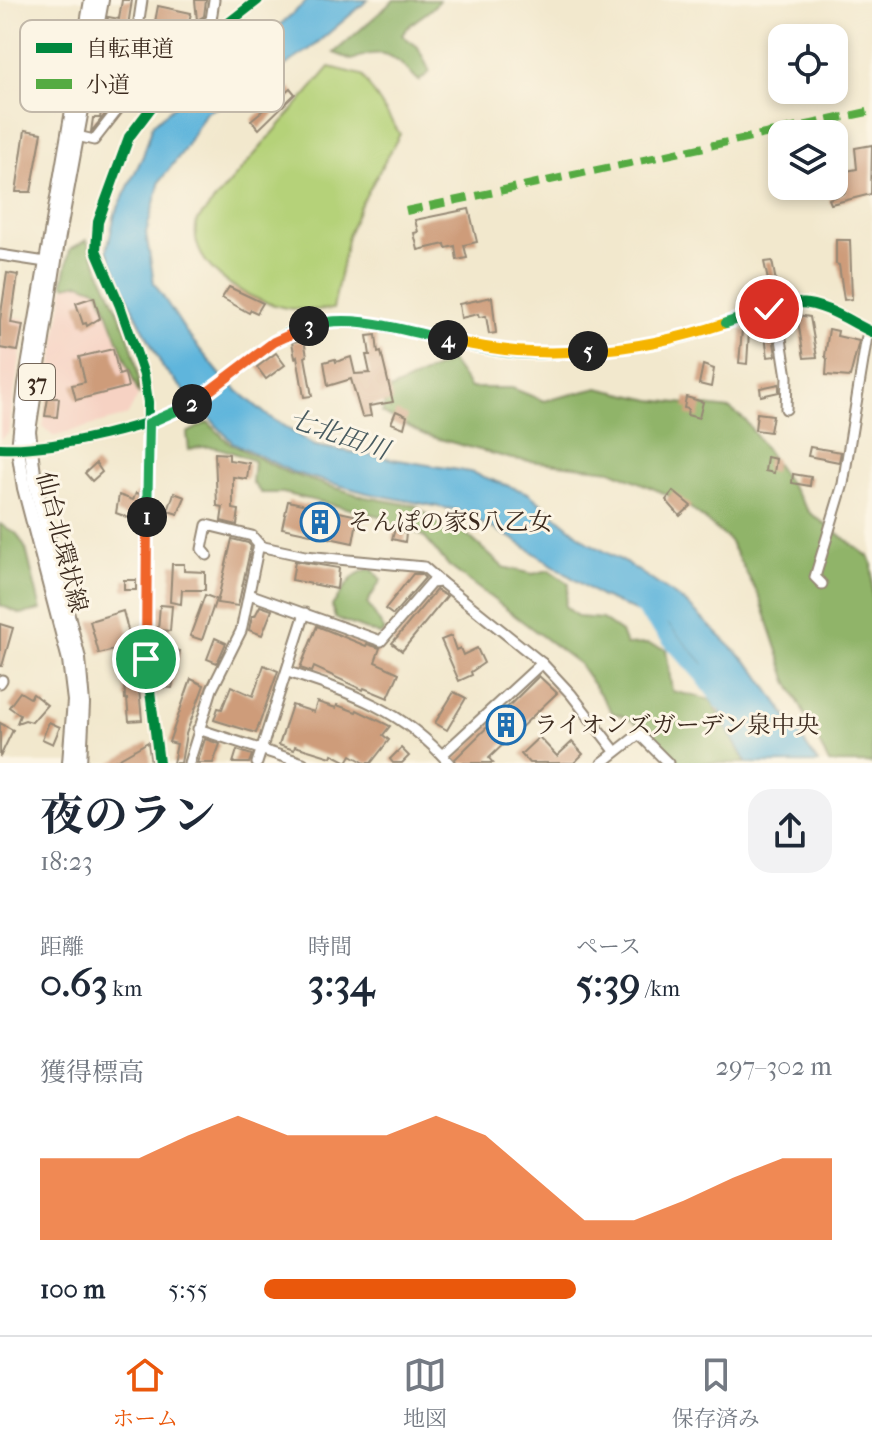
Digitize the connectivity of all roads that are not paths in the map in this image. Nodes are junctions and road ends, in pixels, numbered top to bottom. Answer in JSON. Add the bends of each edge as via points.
{"nodes":[{"id":1,"x":91,"y":0,"type":"edge"},
{"id":2,"x":102,"y":0,"type":"edge"},
{"id":3,"x":142,"y":0,"type":"edge"},
{"id":4,"x":214,"y":0,"type":"edge"},
{"id":5,"x":258,"y":0,"type":"edge"},
{"id":6,"x":88,"y":20,"type":"edge"},
{"id":7,"x":98,"y":20,"type":"edge"},
{"id":8,"x":139,"y":20,"type":"edge"},
{"id":9,"x":211,"y":20,"type":"edge"},
{"id":10,"x":232,"y":20,"type":"edge"},
{"id":11,"x":74,"y":112,"type":"edge"},
{"id":12,"x":81,"y":112,"type":"edge"},
{"id":13,"x":117,"y":112,"type":"edge"},
{"id":14,"x":148,"y":112,"type":"edge"},
{"id":15,"x":77,"y":136,"type":"junction"},
{"id":16,"x":0,"y":255,"type":"edge"},
{"id":17,"x":50,"y":263,"type":"junction"},
{"id":18,"x":776,"y":307,"type":"junction"},
{"id":19,"x":870,"y":331,"type":"edge"},
{"id":20,"x":786,"y":409,"type":"dead end"},
{"id":21,"x":149,"y":423,"type":"junction"},
{"id":22,"x":0,"y":448,"type":"edge"},
{"id":23,"x":24,"y":449,"type":"junction"},
{"id":24,"x":259,"y":546,"type":"junction"},
{"id":25,"x":207,"y":555,"type":"dead end"},
{"id":26,"x":441,"y":582,"type":"junction"},
{"id":27,"x":822,"y":584,"type":"dead end"},
{"id":28,"x":249,"y":594,"type":"junction"},
{"id":29,"x":305,"y":613,"type":"junction"},
{"id":30,"x":542,"y":663,"type":"junction"},
{"id":31,"x":288,"y":672,"type":"junction"},
{"id":32,"x":198,"y":729,"type":"junction"},
{"id":33,"x":262,"y":749,"type":"junction"},
{"id":34,"x":615,"y":751,"type":"junction"},
{"id":35,"x":446,"y":759,"type":"edge"},
{"id":36,"x":69,"y":763,"type":"edge"},
{"id":37,"x":80,"y":763,"type":"edge"},
{"id":38,"x":159,"y":763,"type":"edge"},
{"id":39,"x":189,"y":763,"type":"edge"},
{"id":40,"x":257,"y":763,"type":"edge"},
{"id":41,"x":303,"y":763,"type":"edge"},
{"id":42,"x":602,"y":763,"type":"edge"},
{"id":43,"x":668,"y":763,"type":"edge"}],
"edges":[{"from":1,"to":6,"type":"main road","name":"仙台北環状線","number":"37"},
{"from":2,"to":7,"type":"main road","name":"仙台北環状線","number":"37"},
{"from":3,"to":8,"type":"street"},
{"from":4,"to":9,"type":"street"},
{"from":5,"to":10,"type":"street"},
{"from":11,"to":17,"type":"main road","name":"仙台北環状線","number":"37"},
{"from":12,"to":15,"type":"main road","name":"仙台北環状線","number":"37"},
{"from":13,"to":15,"type":"street","via":[[94,140]]},
{"from":14,"to":21,"type":"street","via":[[129,137],[98,222],[96,250],[144,375]]},
{"from":15,"to":17,"type":"main road","name":"仙台北環状線","number":"37"},
{"from":16,"to":17,"type":"street"},
{"from":17,"to":23,"type":"main road","name":"仙台北環状線","number":"37","via":[[25,384]]},
{"from":18,"to":19,"type":"street","via":[[818,305]]},
{"from":18,"to":20,"type":"street","via":[[787,377]]},
{"from":18,"to":21,"type":"street","via":[[685,337],[614,350],[542,355],[358,321],[320,322],[274,342],[195,402]]},
{"from":19,"to":27,"type":"street","via":[[843,484],[815,577]]},
{"from":21,"to":23,"type":"street"},
{"from":21,"to":38,"type":"street","via":[[146,659]]},
{"from":22,"to":23,"type":"street"},
{"from":23,"to":36,"type":"main road","name":"仙台北環状線","number":"37","via":[[24,488],[69,660],[74,701]]},
{"from":23,"to":37,"type":"main road","name":"仙台北環状線","number":"37","via":[[79,659]]},
{"from":24,"to":25,"type":"street","via":[[252,536],[207,525],[202,549]]},
{"from":24,"to":26,"type":"street","via":[[317,558],[424,567]]},
{"from":24,"to":28,"type":"street"},
{"from":26,"to":29,"type":"street","via":[[431,583],[381,641]]},
{"from":26,"to":30,"type":"street"},
{"from":28,"to":29,"type":"street"},
{"from":28,"to":32,"type":"street","via":[[241,631]]},
{"from":29,"to":31,"type":"street"},
{"from":30,"to":34,"type":"street"},
{"from":30,"to":35,"type":"street"},
{"from":31,"to":33,"type":"street"},
{"from":31,"to":35,"type":"street","via":[[358,695],[391,713]]},
{"from":32,"to":33,"type":"street"},
{"from":32,"to":39,"type":"street"},
{"from":33,"to":40,"type":"street"},
{"from":33,"to":41,"type":"street"},
{"from":34,"to":42,"type":"street"},
{"from":34,"to":43,"type":"street","via":[[639,734]]}]}
